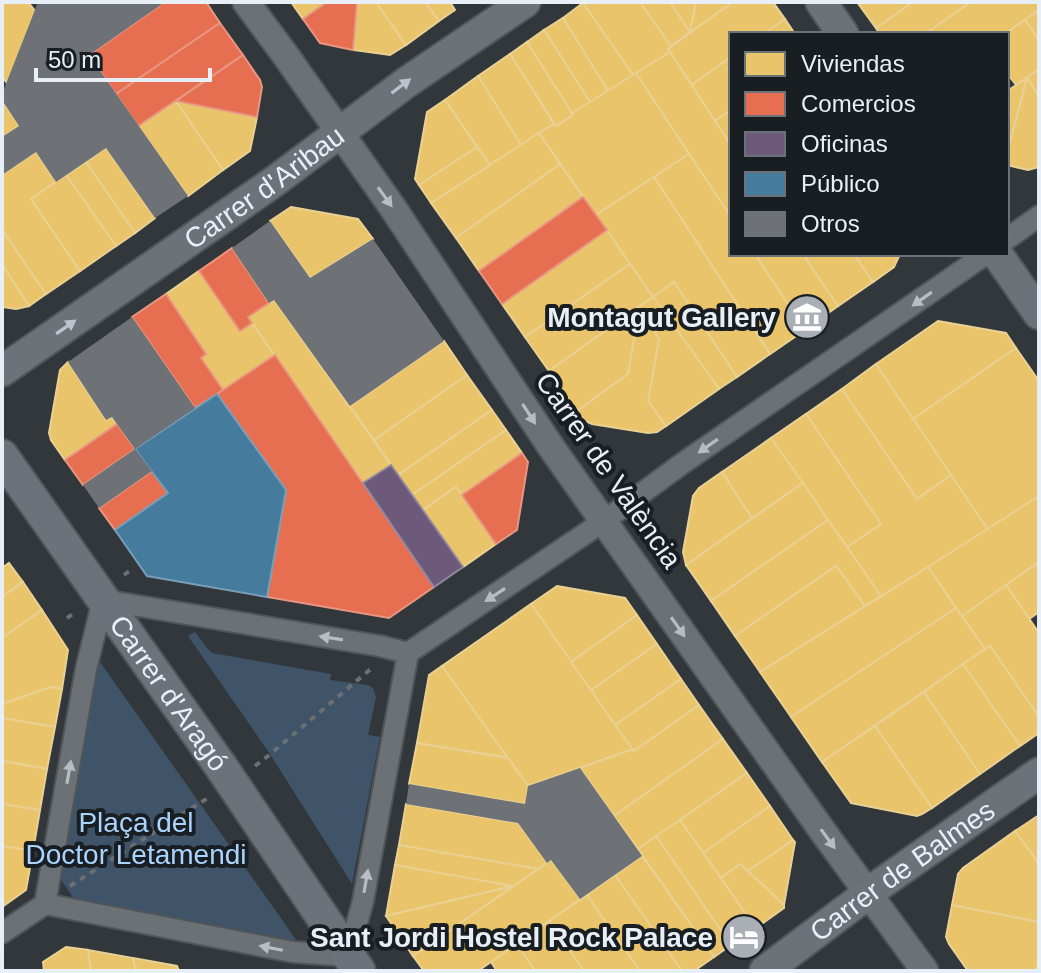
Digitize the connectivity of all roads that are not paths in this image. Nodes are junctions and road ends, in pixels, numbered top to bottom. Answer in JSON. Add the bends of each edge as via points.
{"nodes":[{"id":1,"x":246,"y":2,"type":"edge"},
{"id":2,"x":525,"y":2,"type":"edge"},
{"id":3,"x":821,"y":2,"type":"edge"},
{"id":4,"x":842,"y":32,"type":"edge"},
{"id":5,"x":339,"y":134,"type":"junction"},
{"id":6,"x":1039,"y":216,"type":"edge"},
{"id":7,"x":1009,"y":238,"type":"edge"},
{"id":8,"x":983,"y":256,"type":"edge"},
{"id":9,"x":998,"y":256,"type":"edge"},
{"id":10,"x":1039,"y":314,"type":"edge"},
{"id":11,"x":2,"y":371,"type":"edge"},
{"id":12,"x":2,"y":456,"type":"edge"},
{"id":13,"x":604,"y":521,"type":"junction"},
{"id":14,"x":103,"y":600,"type":"junction"},
{"id":15,"x":408,"y":653,"type":"junction"},
{"id":16,"x":1039,"y":773,"type":"edge"},
{"id":17,"x":869,"y":893,"type":"junction"},
{"id":18,"x":45,"y":904,"type":"junction"},
{"id":19,"x":2,"y":933,"type":"edge"},
{"id":20,"x":354,"y":964,"type":"edge"},
{"id":21,"x":765,"y":971,"type":"edge"},
{"id":22,"x":925,"y":971,"type":"edge"}],
"edges":[{"from":1,"to":5,"type":"street","name":"Carrer de València"},
{"from":5,"to":2,"type":"main road","name":"Carrer d'Aribau","one_way":true},
{"from":3,"to":4,"type":"main road"},
{"from":11,"to":5,"type":"main road","name":"Carrer d'Aribau","one_way":true},
{"from":5,"to":13,"type":"street","name":"Carrer de València","one_way":true},
{"from":6,"to":7,"type":"street"},
{"from":8,"to":13,"type":"street","one_way":true},
{"from":9,"to":10,"type":"main road"},
{"from":12,"to":14,"type":"main road","name":"Carrer d'Aragó"},
{"from":13,"to":15,"type":"street","one_way":true},
{"from":13,"to":17,"type":"street","name":"Carrer de València","one_way":true},
{"from":15,"to":14,"type":"street","one_way":true},
{"from":18,"to":14,"type":"street","one_way":true},
{"from":14,"to":20,"type":"main road","name":"Carrer d'Aragó"},
{"from":20,"to":15,"type":"street","one_way":true},
{"from":16,"to":17,"type":"main road","name":"Carrer de Balmes"},
{"from":17,"to":21,"type":"main road","name":"Carrer de Balmes"},
{"from":17,"to":22,"type":"street","name":"Carrer de València"},
{"from":18,"to":19,"type":"street"},
{"from":20,"to":18,"type":"street","one_way":true}]}
